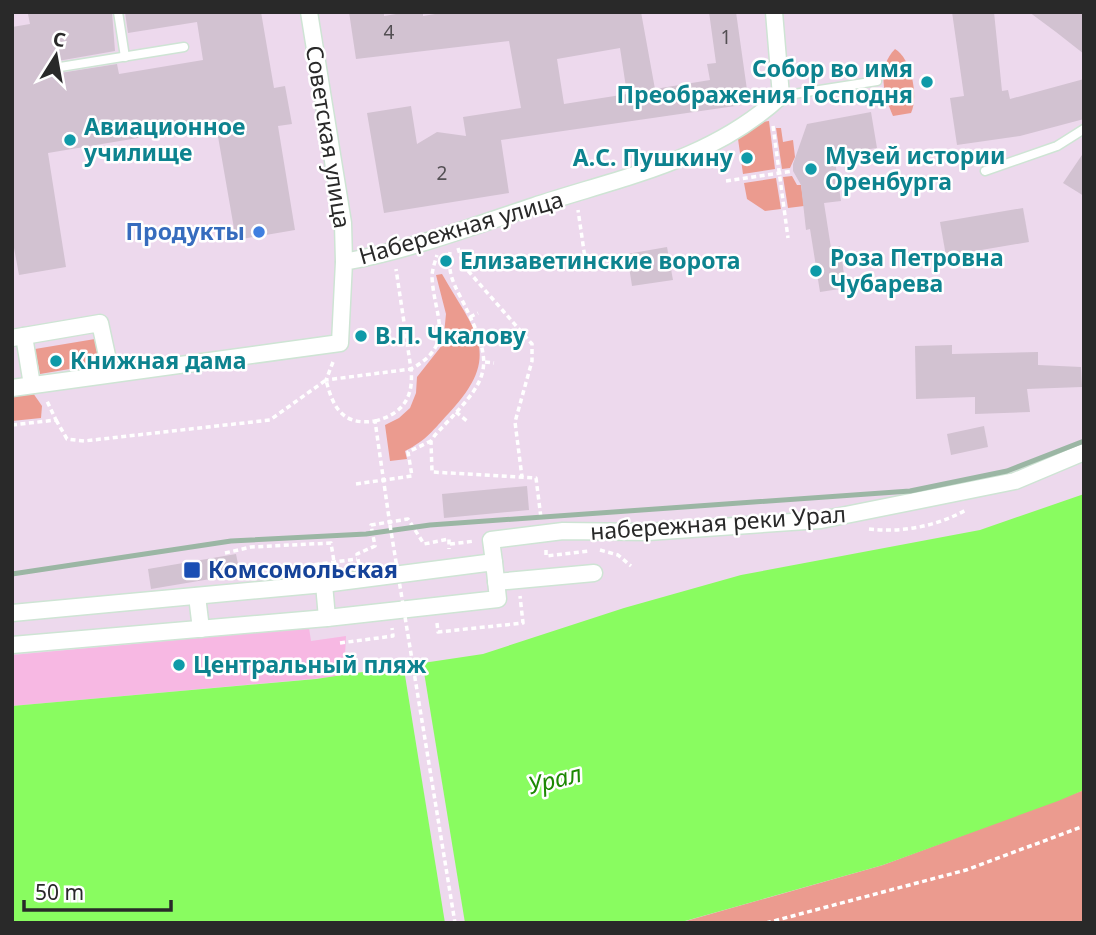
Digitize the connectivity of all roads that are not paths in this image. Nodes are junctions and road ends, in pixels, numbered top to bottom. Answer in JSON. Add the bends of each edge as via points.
{"nodes":[{"id":1,"x":118,"y":12,"type":"edge"},
{"id":2,"x":309,"y":12,"type":"edge"},
{"id":3,"x":774,"y":12,"type":"edge"},
{"id":4,"x":184,"y":47,"type":"dead end"},
{"id":5,"x":125,"y":57,"type":"junction"},
{"id":6,"x":54,"y":68,"type":"dead end"},
{"id":7,"x":877,"y":81,"type":"dead end"},
{"id":8,"x":776,"y":101,"type":"junction"},
{"id":9,"x":1084,"y":129,"type":"edge"},
{"id":10,"x":985,"y":171,"type":"dead end"},
{"id":11,"x":344,"y":262,"type":"junction"},
{"id":12,"x":18,"y":337,"type":"edge"},
{"id":13,"x":111,"y":374,"type":"junction"},
{"id":14,"x":32,"y":386,"type":"junction"},
{"id":15,"x":12,"y":388,"type":"edge"},
{"id":16,"x":1084,"y":452,"type":"edge"},
{"id":17,"x":494,"y":562,"type":"junction"},
{"id":18,"x":594,"y":573,"type":"dead end"},
{"id":19,"x":496,"y":582,"type":"junction"},
{"id":20,"x":324,"y":584,"type":"junction"},
{"id":21,"x":197,"y":596,"type":"junction"},
{"id":22,"x":12,"y":613,"type":"edge"},
{"id":23,"x":327,"y":618,"type":"junction"},
{"id":24,"x":201,"y":629,"type":"junction"},
{"id":25,"x":12,"y":645,"type":"edge"}],
"edges":[{"from":1,"to":5,"type":"lane"},
{"from":2,"to":11,"type":"street","name":"Советская улица","via":[[343,223]]},
{"from":3,"to":8,"type":"street"},
{"from":4,"to":5,"type":"lane"},
{"from":5,"to":6,"type":"lane"},
{"from":7,"to":8,"type":"lane"},
{"from":8,"to":11,"type":"street","name":"Набережная улица","via":[[732,136],[638,176],[394,253]]},
{"from":9,"to":10,"type":"lane","via":[[1057,146]]},
{"from":11,"to":13,"type":"street","name":"Набережная улица","via":[[340,343]]},
{"from":12,"to":13,"type":"street","via":[[100,323]]},
{"from":12,"to":14,"type":"street"},
{"from":13,"to":14,"type":"street"},
{"from":14,"to":15,"type":"street"},
{"from":16,"to":17,"type":"street","name":"набережная реки Урал","via":[[1015,481],[850,516],[648,532],[542,528],[491,540]]},
{"from":17,"to":19,"type":"street","name":"набережная реки Урал"},
{"from":17,"to":20,"type":"street"},
{"from":18,"to":19,"type":"street","name":"набережная реки Урал"},
{"from":19,"to":23,"type":"street","via":[[498,599]]},
{"from":20,"to":21,"type":"street"},
{"from":20,"to":23,"type":"street"},
{"from":21,"to":22,"type":"street"},
{"from":21,"to":24,"type":"street"},
{"from":23,"to":24,"type":"street"},
{"from":24,"to":25,"type":"street"}]}
